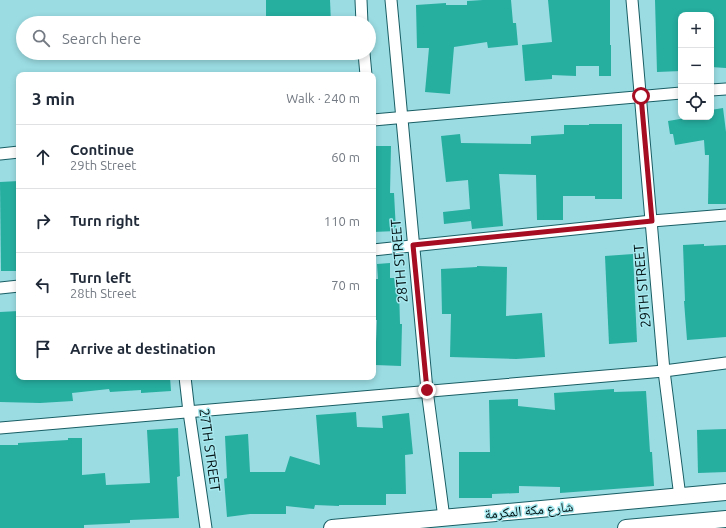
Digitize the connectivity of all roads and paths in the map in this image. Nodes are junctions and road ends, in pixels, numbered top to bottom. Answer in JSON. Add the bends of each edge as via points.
{"nodes":[{"id":1,"x":361,"y":0,"type":"edge"},
{"id":2,"x":391,"y":0,"type":"edge"},
{"id":3,"x":632,"y":0,"type":"edge"},
{"id":4,"x":362,"y":16,"type":"edge"},
{"id":5,"x":365,"y":60,"type":"edge"},
{"id":6,"x":366,"y":72,"type":"edge"},
{"id":7,"x":726,"y":89,"type":"edge"},
{"id":8,"x":714,"y":90,"type":"edge"},
{"id":9,"x":678,"y":93,"type":"edge"},
{"id":10,"x":641,"y":96,"type":"junction"},
{"id":11,"x":401,"y":118,"type":"junction"},
{"id":12,"x":376,"y":120,"type":"edge"},
{"id":13,"x":16,"y":152,"type":"edge"},
{"id":14,"x":0,"y":154,"type":"edge"},
{"id":15,"x":726,"y":215,"type":"edge"},
{"id":16,"x":652,"y":221,"type":"junction"},
{"id":17,"x":413,"y":245,"type":"junction"},
{"id":18,"x":376,"y":250,"type":"edge"},
{"id":19,"x":16,"y":286,"type":"edge"},
{"id":20,"x":0,"y":288,"type":"edge"},
{"id":21,"x":726,"y":363,"type":"edge"},
{"id":22,"x":664,"y":371,"type":"junction"},
{"id":23,"x":185,"y":380,"type":"edge"},
{"id":24,"x":427,"y":390,"type":"junction"},
{"id":25,"x":189,"y":412,"type":"junction"},
{"id":26,"x":0,"y":428,"type":"edge"},
{"id":27,"x":726,"y":492,"type":"edge"},
{"id":28,"x":680,"y":497,"type":"junction"},
{"id":29,"x":444,"y":518,"type":"junction"},
{"id":30,"x":726,"y":519,"type":"edge"},
{"id":31,"x":206,"y":528,"type":"edge"},
{"id":32,"x":332,"y":528,"type":"edge"},
{"id":33,"x":626,"y":528,"type":"edge"}],
"edges":[{"from":1,"to":4,"type":"street"},
{"from":2,"to":11,"type":"street","name":"28TH STREET"},
{"from":3,"to":10,"type":"street","name":"29TH STREET"},
{"from":5,"to":6,"type":"street"},
{"from":7,"to":8,"type":"street"},
{"from":9,"to":10,"type":"street"},
{"from":10,"to":11,"type":"street"},
{"from":10,"to":16,"type":"street","name":"29TH STREET"},
{"from":11,"to":12,"type":"street"},
{"from":11,"to":17,"type":"street","name":"28TH STREET"},
{"from":13,"to":14,"type":"street"},
{"from":15,"to":16,"type":"street"},
{"from":16,"to":17,"type":"street"},
{"from":16,"to":22,"type":"street","name":"29TH STREET"},
{"from":17,"to":18,"type":"street"},
{"from":17,"to":24,"type":"street","name":"28TH STREET"},
{"from":19,"to":20,"type":"street"},
{"from":21,"to":22,"type":"street"},
{"from":22,"to":24,"type":"street"},
{"from":22,"to":28,"type":"street","name":"29TH STREET"},
{"from":23,"to":25,"type":"street","name":"27TH STREET"},
{"from":24,"to":25,"type":"street"},
{"from":24,"to":29,"type":"street","name":"28TH STREET"},
{"from":25,"to":26,"type":"street"},
{"from":25,"to":31,"type":"street","name":"27TH STREET"},
{"from":27,"to":28,"type":"main road","name":"شارع مكة المكرمة"},
{"from":28,"to":29,"type":"main road","name":"شارع مكة المكرمة"},
{"from":29,"to":32,"type":"main road","name":"شارع مكة المكرمة"},
{"from":30,"to":33,"type":"main road"}]}
